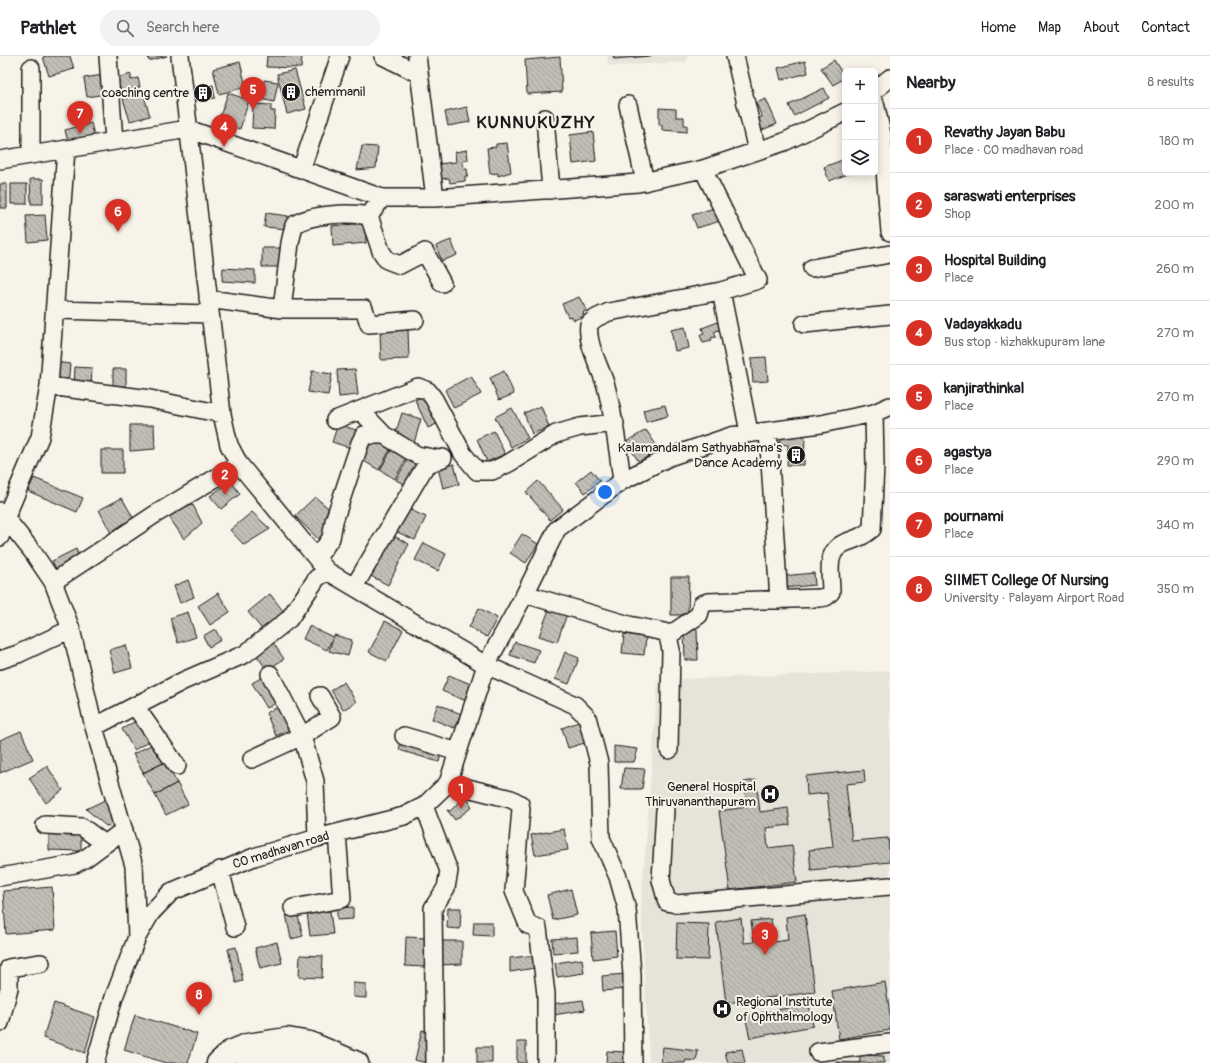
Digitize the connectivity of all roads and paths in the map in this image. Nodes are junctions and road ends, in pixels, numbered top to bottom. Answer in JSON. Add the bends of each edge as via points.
{"nodes":[{"id":1,"x":108,"y":56,"type":"edge"},
{"id":2,"x":180,"y":56,"type":"edge"},
{"id":3,"x":340,"y":56,"type":"edge"},
{"id":4,"x":383,"y":56,"type":"edge"},
{"id":5,"x":417,"y":56,"type":"edge"},
{"id":6,"x":735,"y":56,"type":"edge"},
{"id":7,"x":31,"y":68,"type":"dead end"},
{"id":8,"x":419,"y":74,"type":"junction"},
{"id":9,"x":890,"y":78,"type":"edge"},
{"id":10,"x":878,"y":88,"type":"edge"},
{"id":11,"x":875,"y":104,"type":"edge"},
{"id":12,"x":628,"y":105,"type":"dead end"},
{"id":13,"x":842,"y":113,"type":"edge"},
{"id":14,"x":545,"y":118,"type":"dead end"},
{"id":15,"x":188,"y":129,"type":"junction"},
{"id":16,"x":114,"y":142,"type":"junction"},
{"id":17,"x":66,"y":149,"type":"junction"},
{"id":18,"x":757,"y":151,"type":"junction"},
{"id":19,"x":31,"y":155,"type":"junction"},
{"id":20,"x":0,"y":160,"type":"edge"},
{"id":21,"x":703,"y":169,"type":"junction"},
{"id":22,"x":301,"y":170,"type":"junction"},
{"id":23,"x":645,"y":182,"type":"junction"},
{"id":24,"x":550,"y":190,"type":"junction"},
{"id":25,"x":382,"y":198,"type":"junction"},
{"id":26,"x":435,"y":198,"type":"junction"},
{"id":27,"x":368,"y":216,"type":"junction"},
{"id":28,"x":890,"y":232,"type":"edge"},
{"id":29,"x":890,"y":254,"type":"edge"},
{"id":30,"x":812,"y":268,"type":"dead end"},
{"id":31,"x":442,"y":283,"type":"dead end"},
{"id":32,"x":721,"y":291,"type":"junction"},
{"id":33,"x":209,"y":306,"type":"junction"},
{"id":34,"x":282,"y":309,"type":"junction"},
{"id":35,"x":55,"y":310,"type":"junction"},
{"id":36,"x":890,"y":315,"type":"edge"},
{"id":37,"x":415,"y":320,"type":"dead end"},
{"id":38,"x":804,"y":324,"type":"dead end"},
{"id":39,"x":49,"y":386,"type":"junction"},
{"id":40,"x":890,"y":406,"type":"edge"},
{"id":41,"x":360,"y":410,"type":"junction"},
{"id":42,"x":874,"y":413,"type":"junction"},
{"id":43,"x":222,"y":414,"type":"junction"},
{"id":44,"x":335,"y":420,"type":"dead end"},
{"id":45,"x":615,"y":423,"type":"junction"},
{"id":46,"x":768,"y":431,"type":"junction"},
{"id":47,"x":749,"y":432,"type":"junction"},
{"id":48,"x":384,"y":435,"type":"junction"},
{"id":49,"x":463,"y":454,"type":"junction"},
{"id":50,"x":439,"y":459,"type":"junction"},
{"id":51,"x":239,"y":464,"type":"junction"},
{"id":52,"x":622,"y":481,"type":"junction"},
{"id":53,"x":3,"y":514,"type":"edge"},
{"id":54,"x":0,"y":536,"type":"edge"},
{"id":55,"x":322,"y":564,"type":"junction"},
{"id":56,"x":53,"y":582,"type":"junction"},
{"id":57,"x":354,"y":587,"type":"junction"},
{"id":58,"x":525,"y":594,"type":"junction"},
{"id":59,"x":779,"y":600,"type":"junction"},
{"id":60,"x":71,"y":629,"type":"junction"},
{"id":61,"x":668,"y":636,"type":"junction"},
{"id":62,"x":0,"y":660,"type":"edge"},
{"id":63,"x":486,"y":665,"type":"junction"},
{"id":64,"x":270,"y":674,"type":"dead end"},
{"id":65,"x":320,"y":696,"type":"dead end"},
{"id":66,"x":135,"y":706,"type":"junction"},
{"id":67,"x":94,"y":727,"type":"junction"},
{"id":68,"x":302,"y":736,"type":"junction"},
{"id":69,"x":404,"y":736,"type":"dead end"},
{"id":70,"x":669,"y":750,"type":"dead end"},
{"id":71,"x":458,"y":752,"type":"junction"},
{"id":72,"x":252,"y":759,"type":"dead end"},
{"id":73,"x":177,"y":766,"type":"dead end"},
{"id":74,"x":448,"y":784,"type":"junction"},
{"id":75,"x":424,"y":806,"type":"junction"},
{"id":76,"x":665,"y":810,"type":"dead end"},
{"id":77,"x":45,"y":825,"type":"dead end"},
{"id":78,"x":124,"y":830,"type":"junction"},
{"id":79,"x":337,"y":833,"type":"junction"},
{"id":80,"x":317,"y":838,"type":"junction"},
{"id":81,"x":105,"y":844,"type":"junction"},
{"id":82,"x":220,"y":870,"type":"junction"},
{"id":83,"x":0,"y":877,"type":"edge"},
{"id":84,"x":890,"y":886,"type":"edge"},
{"id":85,"x":293,"y":908,"type":"dead end"},
{"id":86,"x":235,"y":927,"type":"dead end"},
{"id":87,"x":137,"y":937,"type":"junction"},
{"id":88,"x":41,"y":963,"type":"dead end"},
{"id":89,"x":0,"y":1023,"type":"edge"},
{"id":90,"x":890,"y":1043,"type":"edge"},
{"id":91,"x":818,"y":1052,"type":"dead end"},
{"id":92,"x":95,"y":1063,"type":"edge"},
{"id":93,"x":218,"y":1063,"type":"edge"},
{"id":94,"x":246,"y":1063,"type":"edge"},
{"id":95,"x":325,"y":1063,"type":"edge"},
{"id":96,"x":357,"y":1063,"type":"edge"},
{"id":97,"x":435,"y":1063,"type":"edge"},
{"id":98,"x":546,"y":1063,"type":"edge"},
{"id":99,"x":633,"y":1063,"type":"edge"}],
"edges":[{"from":1,"to":16,"type":"street"},
{"from":2,"to":15,"type":"street"},
{"from":3,"to":22,"type":"street"},
{"from":4,"to":8,"type":"street"},
{"from":5,"to":8,"type":"street"},
{"from":6,"to":18,"type":"street"},
{"from":7,"to":19,"type":"street"},
{"from":8,"to":26,"type":"street"},
{"from":9,"to":10,"type":"street"},
{"from":11,"to":28,"type":"street","via":[[882,134]]},
{"from":12,"to":23,"type":"street"},
{"from":13,"to":18,"type":"street","via":[[784,142]]},
{"from":14,"to":24,"type":"street"},
{"from":15,"to":16,"type":"street"},
{"from":15,"to":22,"type":"street"},
{"from":15,"to":33,"type":"street"},
{"from":16,"to":17,"type":"street"},
{"from":17,"to":19,"type":"street"},
{"from":17,"to":35,"type":"street"},
{"from":18,"to":21,"type":"street"},
{"from":19,"to":20,"type":"street"},
{"from":21,"to":23,"type":"street"},
{"from":21,"to":32,"type":"street","via":[[758,280]]},
{"from":22,"to":25,"type":"street"},
{"from":23,"to":24,"type":"street"},
{"from":24,"to":26,"type":"street"},
{"from":25,"to":26,"type":"street"},
{"from":25,"to":27,"type":"street"},
{"from":27,"to":31,"type":"street","via":[[387,260],[400,265],[425,252]]},
{"from":27,"to":34,"type":"street","via":[[360,214],[311,218],[294,225]]},
{"from":29,"to":30,"type":"street"},
{"from":32,"to":45,"type":"street","via":[[609,312],[589,324],[587,335],[606,386]]},
{"from":32,"to":47,"type":"street"},
{"from":33,"to":34,"type":"street"},
{"from":33,"to":35,"type":"street"},
{"from":33,"to":43,"type":"street"},
{"from":34,"to":37,"type":"street","via":[[364,309],[369,324]]},
{"from":35,"to":39,"type":"street"},
{"from":36,"to":38,"type":"street"},
{"from":39,"to":43,"type":"street","via":[[150,399]]},
{"from":39,"to":53,"type":"street","via":[[40,437]]},
{"from":40,"to":42,"type":"street"},
{"from":41,"to":44,"type":"street"},
{"from":41,"to":48,"type":"street"},
{"from":41,"to":49,"type":"street","via":[[418,387],[428,390]]},
{"from":42,"to":46,"type":"street"},
{"from":42,"to":59,"type":"street","via":[[872,529],[862,537],[839,545],[834,552],[830,558],[829,570],[831,592],[826,596]]},
{"from":43,"to":51,"type":"street","via":[[229,445]]},
{"from":45,"to":49,"type":"street","via":[[580,427],[556,434],[509,463],[492,470],[477,470]]},
{"from":45,"to":52,"type":"street"},
{"from":46,"to":47,"type":"street"},
{"from":46,"to":59,"type":"street"},
{"from":47,"to":52,"type":"street","via":[[670,457]]},
{"from":48,"to":50,"type":"street","via":[[417,455]]},
{"from":48,"to":55,"type":"street","via":[[364,435],[360,443]]},
{"from":49,"to":50,"type":"street"},
{"from":50,"to":57,"type":"street","via":[[426,465]]},
{"from":51,"to":55,"type":"street"},
{"from":51,"to":56,"type":"street","via":[[154,515]]},
{"from":52,"to":58,"type":"street","via":[[557,529]]},
{"from":53,"to":54,"type":"street"},
{"from":53,"to":56,"type":"street"},
{"from":55,"to":57,"type":"street"},
{"from":55,"to":66,"type":"street","via":[[317,578],[289,619],[245,654],[183,681]]},
{"from":56,"to":60,"type":"street"},
{"from":57,"to":63,"type":"street"},
{"from":58,"to":61,"type":"street","via":[[664,632]]},
{"from":58,"to":63,"type":"street"},
{"from":59,"to":61,"type":"street","via":[[708,602],[702,604],[699,615]]},
{"from":60,"to":62,"type":"street"},
{"from":60,"to":67,"type":"street"},
{"from":61,"to":70,"type":"street","via":[[671,650]]},
{"from":63,"to":71,"type":"street"},
{"from":63,"to":99,"type":"street","via":[[576,704],[587,718],[599,763],[601,838],[618,877],[627,909],[632,982]]},
{"from":64,"to":68,"type":"street"},
{"from":65,"to":68,"type":"street","via":[[332,717]]},
{"from":66,"to":67,"type":"street"},
{"from":66,"to":73,"type":"street"},
{"from":67,"to":78,"type":"street"},
{"from":68,"to":72,"type":"street"},
{"from":68,"to":80,"type":"street","via":[[315,781]]},
{"from":69,"to":71,"type":"street"},
{"from":71,"to":74,"type":"street"},
{"from":74,"to":75,"type":"street","name":"CO madhavan road"},
{"from":74,"to":98,"type":"street","via":[[511,798],[520,804],[514,891],[528,925],[538,928],[546,994]]},
{"from":75,"to":79,"type":"street","name":"CO madhavan road","via":[[404,816]]},
{"from":75,"to":97,"type":"street","via":[[449,872],[446,888],[433,908]]},
{"from":76,"to":84,"type":"street","via":[[661,880],[667,902],[676,904]]},
{"from":77,"to":81,"type":"street","via":[[82,827]]},
{"from":78,"to":81,"type":"street"},
{"from":78,"to":87,"type":"street","via":[[134,866]]},
{"from":79,"to":80,"type":"street","name":"CO madhavan road"},
{"from":79,"to":85,"type":"street","via":[[342,900]]},
{"from":80,"to":82,"type":"street","name":"CO madhavan road"},
{"from":81,"to":83,"type":"street","via":[[75,864]]},
{"from":82,"to":86,"type":"street"},
{"from":82,"to":87,"type":"street","name":"CO madhavan road","via":[[171,892],[151,913]]},
{"from":87,"to":92,"type":"street","name":"CO madhavan road","via":[[114,997]]},
{"from":88,"to":89,"type":"street","via":[[9,968],[9,988]]},
{"from":90,"to":91,"type":"street"},
{"from":93,"to":96,"type":"main road","via":[[230,1052],[247,1045],[287,1039],[310,1043]]},
{"from":94,"to":95,"type":"main road","via":[[283,1055]]}]}
